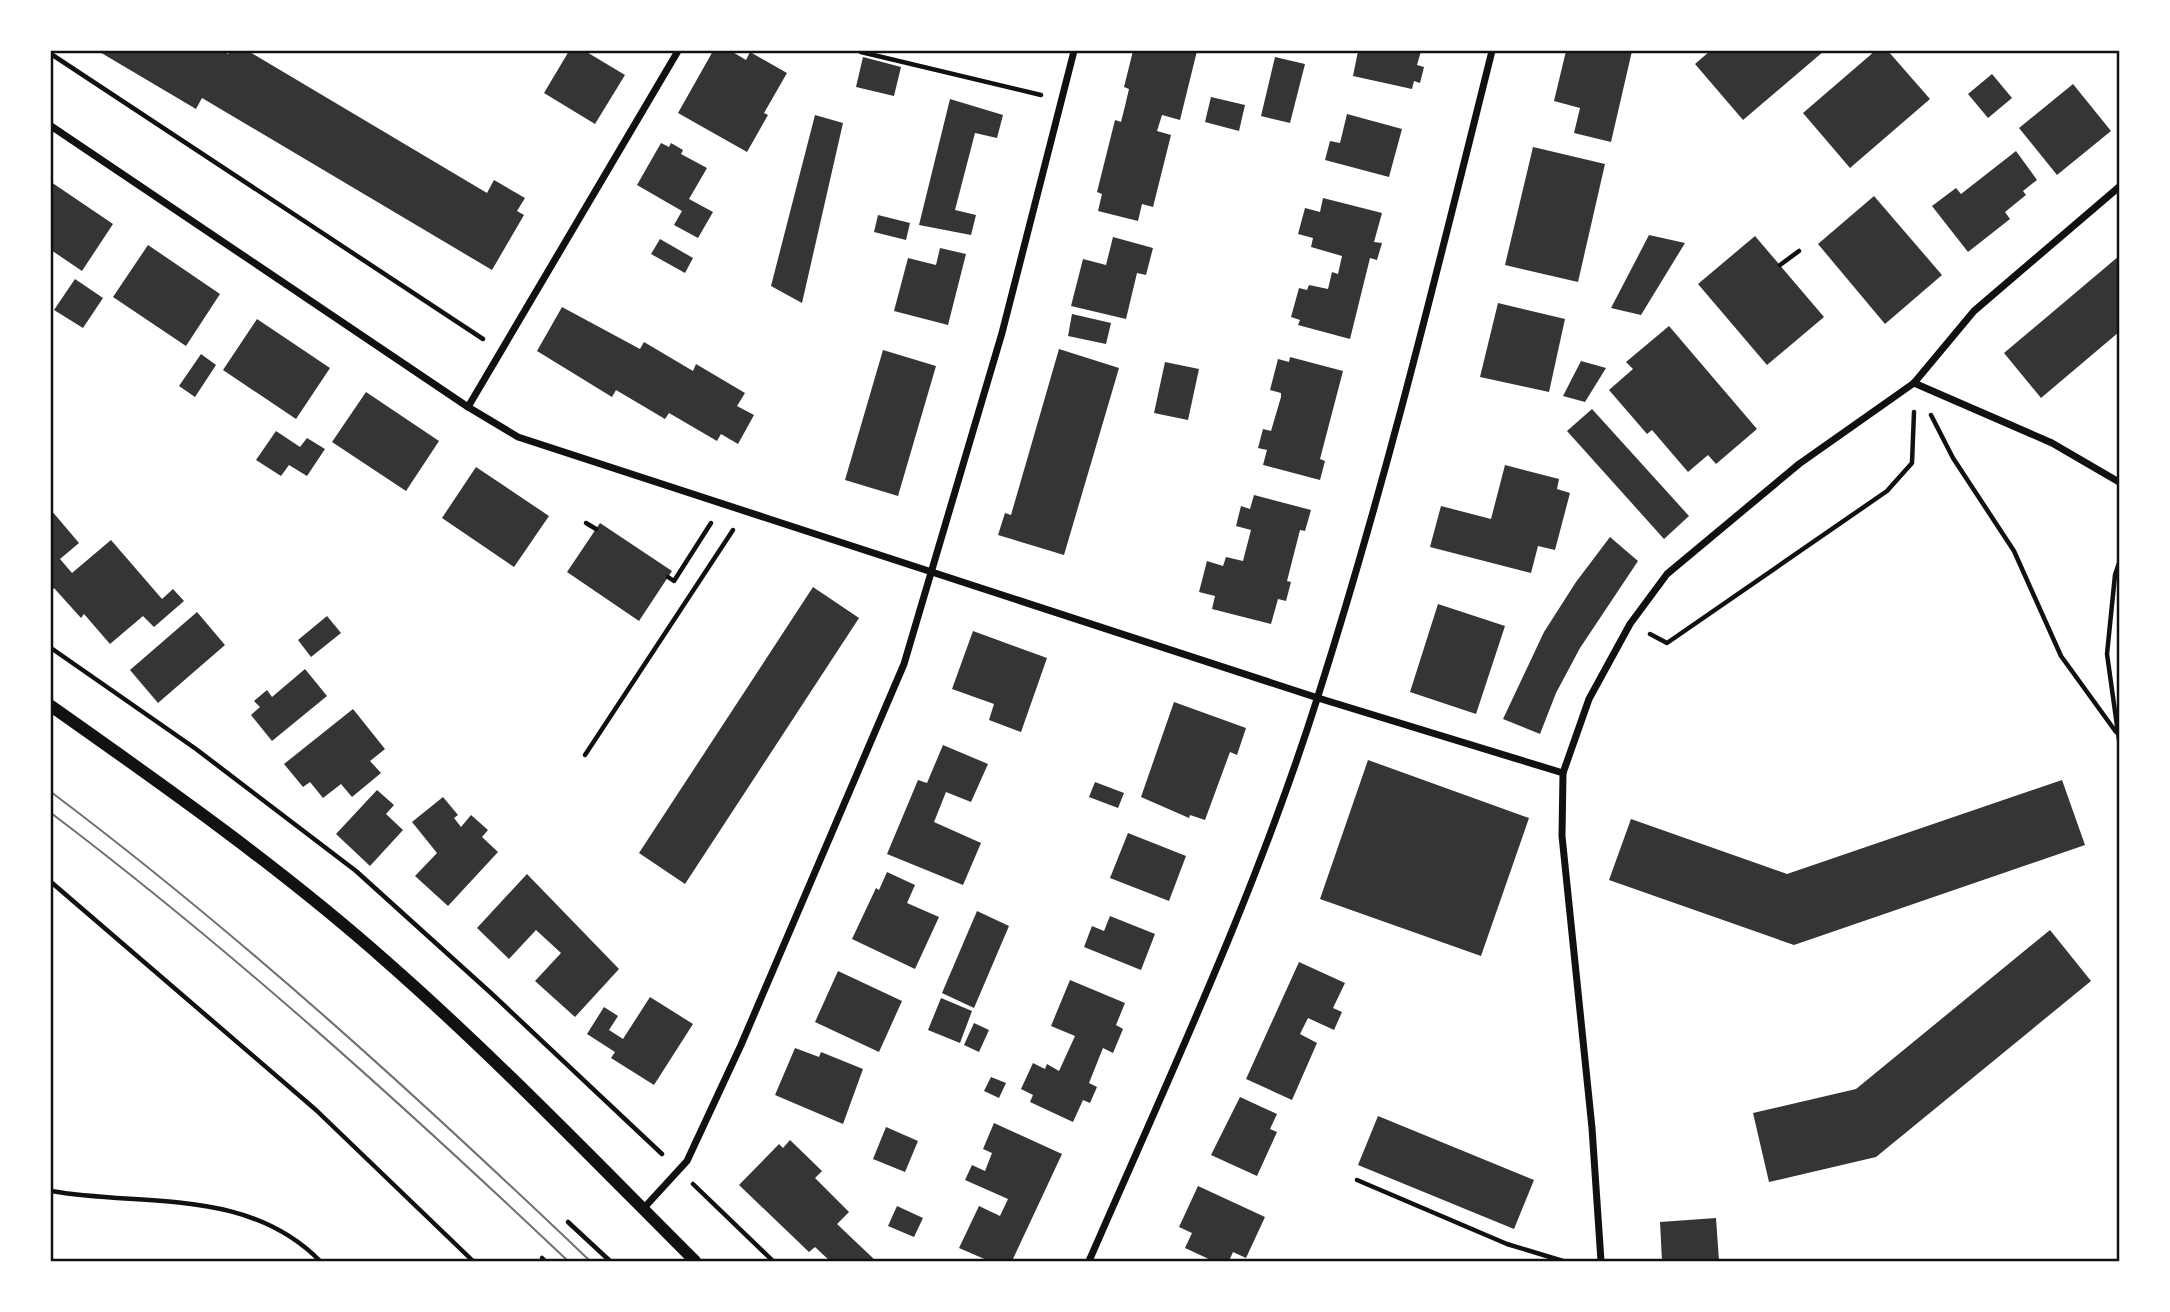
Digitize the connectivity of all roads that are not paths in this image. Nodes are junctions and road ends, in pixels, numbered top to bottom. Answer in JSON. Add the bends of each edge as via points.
{"nodes":[{"id":1,"x":678,"y":51,"type":"edge"},
{"id":2,"x":1074,"y":51,"type":"edge"},
{"id":3,"x":1492,"y":51,"type":"edge"},
{"id":4,"x":51,"y":126,"type":"edge"},
{"id":5,"x":2119,"y":187,"type":"edge"},
{"id":6,"x":1914,"y":383,"type":"junction"},
{"id":7,"x":468,"y":407,"type":"junction"},
{"id":8,"x":2119,"y":482,"type":"edge"},
{"id":9,"x":930,"y":573,"type":"junction"},
{"id":10,"x":1318,"y":698,"type":"junction"},
{"id":11,"x":51,"y":706,"type":"edge"},
{"id":12,"x":1563,"y":773,"type":"junction"},
{"id":13,"x":643,"y":1209,"type":"junction"},
{"id":14,"x":695,"y":1261,"type":"edge"},
{"id":15,"x":1089,"y":1261,"type":"edge"},
{"id":16,"x":1601,"y":1261,"type":"edge"}],
"edges":[{"from":1,"to":7,"type":"street"},
{"from":2,"to":9,"type":"street","via":[[1002,333]]},
{"from":3,"to":10,"type":"street","via":[[1402,410]]},
{"from":4,"to":7,"type":"street"},
{"from":5,"to":6,"type":"street","via":[[1974,311]]},
{"from":6,"to":8,"type":"street","via":[[2052,443]]},
{"from":6,"to":12,"type":"street","via":[[1799,464],[1667,574],[1630,624],[1589,699]]},
{"from":7,"to":9,"type":"street","via":[[518,437]]},
{"from":9,"to":10,"type":"street"},
{"from":9,"to":13,"type":"street","via":[[904,664],[741,1045],[680,1171]]},
{"from":10,"to":12,"type":"street"},
{"from":10,"to":15,"type":"street","via":[[1233,931]]},
{"from":11,"to":13,"type":"street","via":[[209,817],[386,961],[508,1072]]},
{"from":12,"to":16,"type":"street","via":[[1562,836]]},
{"from":13,"to":14,"type":"street"}]}
